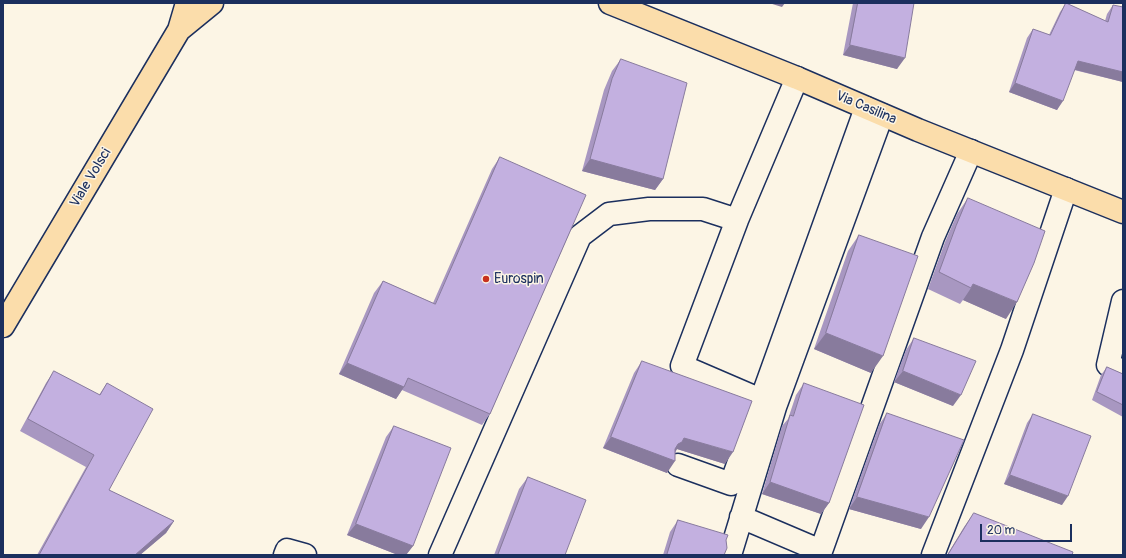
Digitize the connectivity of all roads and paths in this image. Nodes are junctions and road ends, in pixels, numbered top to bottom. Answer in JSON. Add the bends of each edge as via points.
{"nodes":[{"id":1,"x":187,"y":3,"type":"edge"},
{"id":2,"x":212,"y":3,"type":"edge"},
{"id":3,"x":610,"y":3,"type":"edge"},
{"id":4,"x":179,"y":30,"type":"junction"},
{"id":5,"x":797,"y":78,"type":"junction"},
{"id":6,"x":874,"y":111,"type":"junction"},
{"id":7,"x":971,"y":151,"type":"junction"},
{"id":8,"x":1066,"y":189,"type":"junction"},
{"id":9,"x":1123,"y":212,"type":"edge"},
{"id":10,"x":738,"y":220,"type":"junction"},
{"id":11,"x":1123,"y":301,"type":"edge"},
{"id":12,"x":3,"y":326,"type":"edge"},
{"id":13,"x":1123,"y":371,"type":"edge"},
{"id":14,"x":761,"y":400,"type":"junction"},
{"id":15,"x":678,"y":466,"type":"edge"},
{"id":16,"x":741,"y":517,"type":"junction"},
{"id":17,"x":285,"y":555,"type":"edge"},
{"id":18,"x":305,"y":555,"type":"edge"},
{"id":19,"x":440,"y":555,"type":"edge"},
{"id":20,"x":730,"y":555,"type":"edge"},
{"id":21,"x":933,"y":555,"type":"edge"}],
"edges":[{"from":1,"to":4,"type":"main road","name":"Viale Volsci"},
{"from":2,"to":4,"type":"main road","name":"Viale Volsci"},
{"from":3,"to":5,"type":"main road","name":"Via Casilina"},
{"from":4,"to":12,"type":"main road","name":"Viale Volsci"},
{"from":5,"to":6,"type":"main road","name":"Via Casilina"},
{"from":5,"to":10,"type":"lane"},
{"from":6,"to":7,"type":"main road","name":"Via Casilina"},
{"from":6,"to":14,"type":"lane"},
{"from":6,"to":16,"type":"lane"},
{"from":7,"to":8,"type":"main road","name":"Via Casilina"},
{"from":7,"to":16,"type":"lane","via":[[933,237],[821,551]]},
{"from":8,"to":9,"type":"main road","name":"Via Casilina"},
{"from":8,"to":21,"type":"lane","via":[[1012,350]]},
{"from":10,"to":14,"type":"lane","via":[[682,366]]},
{"from":10,"to":19,"type":"lane","via":[[703,209],[649,209],[609,214],[580,236]]},
{"from":11,"to":13,"type":"lane","via":[[1108,365]]},
{"from":14,"to":15,"type":"lane","via":[[731,484]]},
{"from":16,"to":20,"type":"lane"},
{"from":17,"to":18,"type":"lane","via":[[287,550]]}]}
